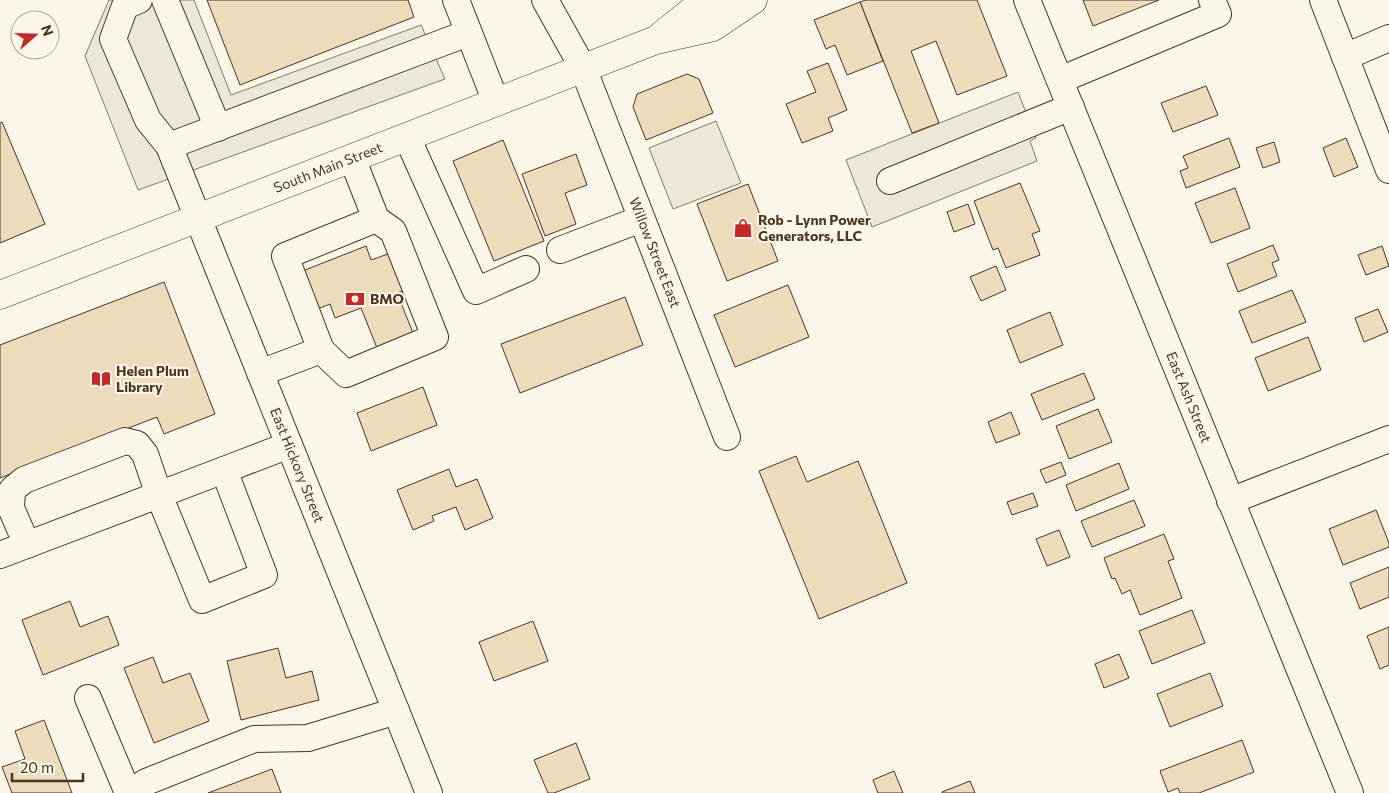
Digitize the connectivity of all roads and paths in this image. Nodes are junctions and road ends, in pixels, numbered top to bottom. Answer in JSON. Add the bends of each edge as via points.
{"nodes":[{"id":1,"x":139,"y":0,"type":"edge"},
{"id":2,"x":165,"y":0,"type":"edge"},
{"id":3,"x":456,"y":0,"type":"edge"},
{"id":4,"x":545,"y":0,"type":"edge"},
{"id":5,"x":719,"y":0,"type":"edge"},
{"id":6,"x":753,"y":0,"type":"edge"},
{"id":7,"x":1027,"y":0,"type":"edge"},
{"id":8,"x":1212,"y":0,"type":"edge"},
{"id":9,"x":1323,"y":0,"type":"edge"},
{"id":10,"x":468,"y":33,"type":"junction"},
{"id":11,"x":1389,"y":38,"type":"edge"},
{"id":12,"x":656,"y":40,"type":"junction"},
{"id":13,"x":1345,"y":56,"type":"junction"},
{"id":14,"x":583,"y":68,"type":"junction"},
{"id":15,"x":1060,"y":80,"type":"junction"},
{"id":16,"x":496,"y":102,"type":"junction"},
{"id":17,"x":1071,"y":107,"type":"junction"},
{"id":18,"x":218,"y":128,"type":"junction"},
{"id":19,"x":407,"y":137,"type":"junction"},
{"id":20,"x":169,"y":146,"type":"junction"},
{"id":21,"x":352,"y":158,"type":"junction"},
{"id":22,"x":1389,"y":170,"type":"edge"},
{"id":23,"x":890,"y":181,"type":"dead end"},
{"id":24,"x":198,"y":219,"type":"junction"},
{"id":25,"x":376,"y":219,"type":"junction"},
{"id":26,"x":642,"y":219,"type":"junction"},
{"id":27,"x":560,"y":250,"type":"dead end"},
{"id":28,"x":526,"y":269,"type":"dead end"},
{"id":29,"x":0,"y":294,"type":"edge"},
{"id":30,"x":321,"y":350,"type":"junction"},
{"id":31,"x":260,"y":373,"type":"junction"},
{"id":32,"x":727,"y":437,"type":"dead end"},
{"id":33,"x":1389,"y":439,"type":"edge"},
{"id":34,"x":289,"y":446,"type":"junction"},
{"id":35,"x":224,"y":470,"type":"junction"},
{"id":36,"x":159,"y":495,"type":"junction"},
{"id":37,"x":1230,"y":501,"type":"junction"},
{"id":38,"x":27,"y":545,"type":"junction"},
{"id":39,"x":0,"y":555,"type":"edge"},
{"id":40,"x":88,"y":698,"type":"dead end"},
{"id":41,"x":396,"y":711,"type":"junction"},
{"id":42,"x":129,"y":793,"type":"edge"},
{"id":43,"x":429,"y":793,"type":"edge"},
{"id":44,"x":1350,"y":793,"type":"edge"}],
"edges":[{"from":1,"to":20,"type":"street","name":"East Hickory Street","via":[[125,6],[114,39],[148,120]]},
{"from":2,"to":18,"type":"street"},
{"from":3,"to":10,"type":"street"},
{"from":4,"to":14,"type":"street","name":"Willow Street East"},
{"from":5,"to":12,"type":"main road","name":"South Main Street","via":[[703,2]]},
{"from":6,"to":12,"type":"main road","name":"South Main Street","via":[[713,27]]},
{"from":7,"to":15,"type":"street","name":"East Ash Street"},
{"from":8,"to":15,"type":"street","via":[[1218,14]]},
{"from":9,"to":13,"type":"street"},
{"from":10,"to":16,"type":"street"},
{"from":10,"to":18,"type":"street"},
{"from":11,"to":13,"type":"street"},
{"from":12,"to":14,"type":"main road","name":"South Main Street"},
{"from":13,"to":22,"type":"street"},
{"from":14,"to":16,"type":"main road","name":"South Main Street"},
{"from":14,"to":26,"type":"street","name":"Willow Street East"},
{"from":15,"to":17,"type":"street","name":"East Ash Street"},
{"from":16,"to":19,"type":"main road","name":"South Main Street"},
{"from":17,"to":23,"type":"street"},
{"from":17,"to":37,"type":"street","name":"East Ash Street"},
{"from":18,"to":20,"type":"street"},
{"from":19,"to":21,"type":"main road","name":"South Main Street"},
{"from":19,"to":28,"type":"street","via":[[476,291]]},
{"from":20,"to":24,"type":"street","name":"East Hickory Street"},
{"from":21,"to":24,"type":"main road","name":"South Main Street"},
{"from":21,"to":25,"type":"street"},
{"from":24,"to":29,"type":"main road","name":"South Main Street"},
{"from":24,"to":31,"type":"street","name":"East Hickory Street"},
{"from":25,"to":30,"type":"street","via":[[285,256]]},
{"from":25,"to":30,"type":"street","via":[[393,231],[435,337],[346,374]]},
{"from":26,"to":27,"type":"street"},
{"from":26,"to":32,"type":"street","name":"Willow Street East"},
{"from":30,"to":31,"type":"street"},
{"from":31,"to":34,"type":"street","name":"East Hickory Street"},
{"from":33,"to":37,"type":"street"},
{"from":34,"to":35,"type":"street"},
{"from":34,"to":41,"type":"street","name":"East Hickory Street"},
{"from":35,"to":36,"type":"street"},
{"from":35,"to":36,"type":"street","via":[[264,575],[202,600]]},
{"from":36,"to":38,"type":"street"},
{"from":36,"to":38,"type":"street","via":[[145,454],[137,444],[125,441],[24,480],[12,490],[11,508]]},
{"from":37,"to":44,"type":"street","name":"East Ash Street"},
{"from":38,"to":39,"type":"street"},
{"from":40,"to":42,"type":"street"},
{"from":41,"to":42,"type":"street","via":[[308,738],[254,739],[146,782]]},
{"from":41,"to":43,"type":"street","name":"East Hickory Street"}]}
